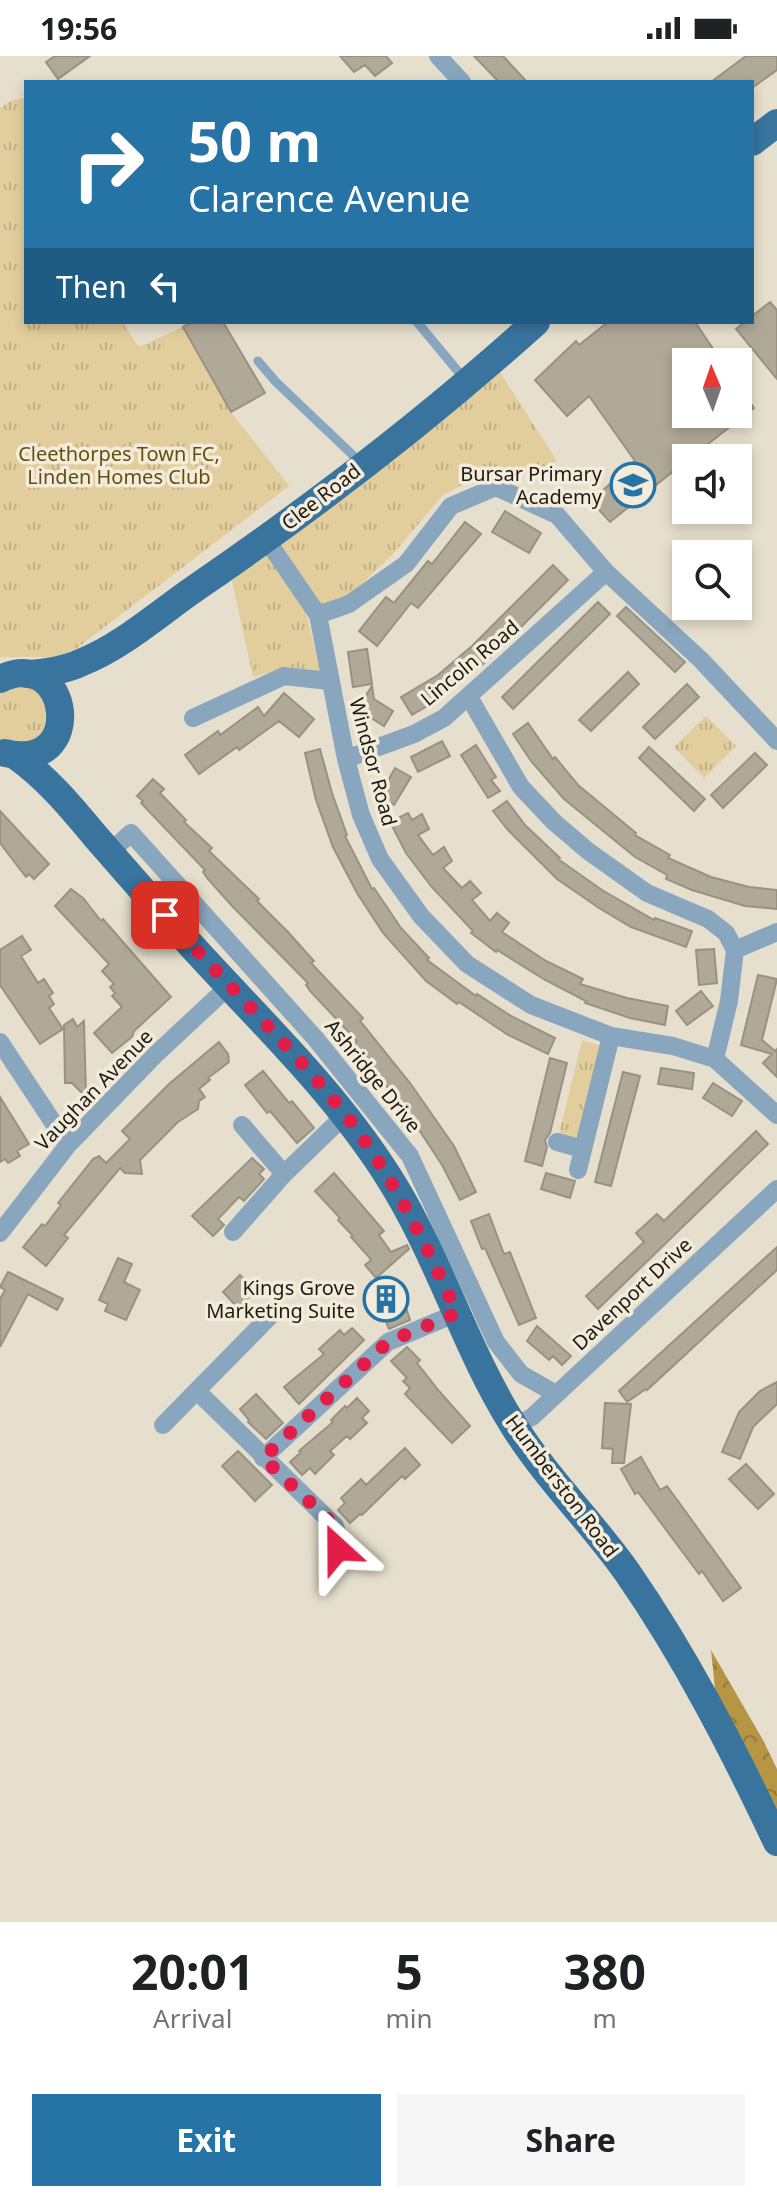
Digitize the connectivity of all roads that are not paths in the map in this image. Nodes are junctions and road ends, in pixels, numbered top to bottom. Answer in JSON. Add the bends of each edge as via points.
{"nodes":[{"id":1,"x":438,"y":56,"type":"edge"},
{"id":2,"x":460,"y":80,"type":"edge"},
{"id":3,"x":777,"y":123,"type":"edge"},
{"id":4,"x":754,"y":140,"type":"edge"},
{"id":5,"x":419,"y":324,"type":"edge"},
{"id":6,"x":534,"y":324,"type":"edge"},
{"id":7,"x":258,"y":361,"type":"dead end"},
{"id":8,"x":468,"y":382,"type":"junction"},
{"id":9,"x":362,"y":464,"type":"junction"},
{"id":10,"x":266,"y":539,"type":"junction"},
{"id":11,"x":606,"y":572,"type":"junction"},
{"id":12,"x":318,"y":615,"type":"junction"},
{"id":13,"x":94,"y":657,"type":"junction"},
{"id":14,"x":13,"y":676,"type":"edge"},
{"id":15,"x":329,"y":681,"type":"junction"},
{"id":16,"x":469,"y":697,"type":"junction"},
{"id":17,"x":62,"y":710,"type":"junction"},
{"id":18,"x":193,"y":718,"type":"dead end"},
{"id":19,"x":55,"y":738,"type":"junction"},
{"id":20,"x":777,"y":741,"type":"edge"},
{"id":21,"x":8,"y":753,"type":"edge"},
{"id":22,"x":346,"y":759,"type":"junction"},
{"id":23,"x":68,"y":804,"type":"junction"},
{"id":24,"x":110,"y":852,"type":"junction"},
{"id":25,"x":777,"y":932,"type":"edge"},
{"id":26,"x":735,"y":950,"type":"junction"},
{"id":27,"x":230,"y":985,"type":"junction"},
{"id":28,"x":611,"y":1036,"type":"junction"},
{"id":29,"x":0,"y":1042,"type":"edge"},
{"id":30,"x":715,"y":1059,"type":"junction"},
{"id":31,"x":345,"y":1115,"type":"junction"},
{"id":32,"x":777,"y":1115,"type":"edge"},
{"id":33,"x":242,"y":1125,"type":"dead end"},
{"id":34,"x":557,"y":1142,"type":"dead end"},
{"id":35,"x":68,"y":1145,"type":"junction"},
{"id":36,"x":583,"y":1149,"type":"junction"},
{"id":37,"x":578,"y":1170,"type":"dead end"},
{"id":38,"x":284,"y":1174,"type":"junction"},
{"id":39,"x":777,"y":1189,"type":"edge"},
{"id":40,"x":233,"y":1232,"type":"dead end"},
{"id":41,"x":0,"y":1233,"type":"edge"},
{"id":42,"x":275,"y":1311,"type":"dead end"},
{"id":43,"x":457,"y":1313,"type":"junction"},
{"id":44,"x":197,"y":1391,"type":"junction"},
{"id":45,"x":556,"y":1394,"type":"junction"},
{"id":46,"x":163,"y":1425,"type":"dead end"},
{"id":47,"x":514,"y":1427,"type":"junction"},
{"id":48,"x":263,"y":1458,"type":"junction"},
{"id":49,"x":331,"y":1557,"type":"dead end"},
{"id":50,"x":777,"y":1842,"type":"edge"}],
"edges":[{"from":1,"to":2,"type":"street"},
{"from":3,"to":4,"type":"main road"},
{"from":5,"to":8,"type":"lane"},
{"from":6,"to":8,"type":"main road","name":"Clee Road"},
{"from":7,"to":9,"type":"lane"},
{"from":8,"to":9,"type":"main road","name":"Clee Road"},
{"from":9,"to":10,"type":"main road","name":"Clee Road"},
{"from":10,"to":12,"type":"street","name":"Windsor Road"},
{"from":10,"to":13,"type":"main road","name":"Clee Road"},
{"from":11,"to":12,"type":"street","via":[[557,515],[496,487],[451,506],[406,564],[349,604]]},
{"from":11,"to":16,"type":"street","name":"Lincoln Road"},
{"from":11,"to":20,"type":"street","via":[[701,660]]},
{"from":12,"to":15,"type":"street","name":"Windsor Road"},
{"from":13,"to":14,"type":"main road","name":"Clee Road","via":[[62,670]]},
{"from":13,"to":17,"type":"main road","name":"Clee Road","via":[[74,681]]},
{"from":14,"to":17,"type":"main road","via":[[40,678],[58,697]]},
{"from":15,"to":18,"type":"street","via":[[284,676]]},
{"from":15,"to":22,"type":"street","name":"Windsor Road"},
{"from":16,"to":22,"type":"street","name":"Lincoln Road","via":[[414,734]]},
{"from":16,"to":26,"type":"street","via":[[521,787],[554,822],[647,893],[708,919],[726,933]]},
{"from":17,"to":19,"type":"main road","name":"Clee Road"},
{"from":19,"to":21,"type":"main road","via":[[38,752]]},
{"from":19,"to":23,"type":"main road","name":"Humberston Road","via":[[55,772]]},
{"from":21,"to":23,"type":"main road","name":"Humberston Road","via":[[45,777]]},
{"from":22,"to":28,"type":"street","name":"Windsor Road","via":[[380,859],[421,916],[467,964],[531,1005]]},
{"from":23,"to":24,"type":"main road","name":"Humberston Road"},
{"from":24,"to":27,"type":"main road","name":"Humberston Road"},
{"from":24,"to":45,"type":"street","name":"Ashridge Drive","via":[[131,833],[315,1038],[410,1156],[496,1342],[521,1374]]},
{"from":25,"to":26,"type":"street"},
{"from":26,"to":30,"type":"street"},
{"from":27,"to":31,"type":"main road","name":"Humberston Road"},
{"from":27,"to":35,"type":"street","name":"Vaughan Avenue"},
{"from":28,"to":30,"type":"street","name":"Windsor Road"},
{"from":28,"to":36,"type":"street"},
{"from":29,"to":35,"type":"street"},
{"from":30,"to":32,"type":"street","name":"Windsor Road"},
{"from":31,"to":38,"type":"street"},
{"from":31,"to":43,"type":"main road","name":"Humberston Road","via":[[396,1189]]},
{"from":33,"to":38,"type":"street"},
{"from":34,"to":36,"type":"street"},
{"from":35,"to":41,"type":"street","name":"Vaughan Avenue"},
{"from":36,"to":37,"type":"street"},
{"from":38,"to":40,"type":"street"},
{"from":39,"to":45,"type":"street","name":"Davenport Drive"},
{"from":42,"to":44,"type":"street"},
{"from":43,"to":47,"type":"main road","name":"Humberston Road"},
{"from":43,"to":48,"type":"street","via":[[388,1342]]},
{"from":44,"to":46,"type":"street"},
{"from":44,"to":48,"type":"street"},
{"from":45,"to":47,"type":"street","name":"Davenport Drive"},
{"from":47,"to":50,"type":"main road","name":"Humberston Road","via":[[626,1571],[704,1695]]},
{"from":48,"to":49,"type":"street","via":[[338,1531],[340,1543]]}]}
